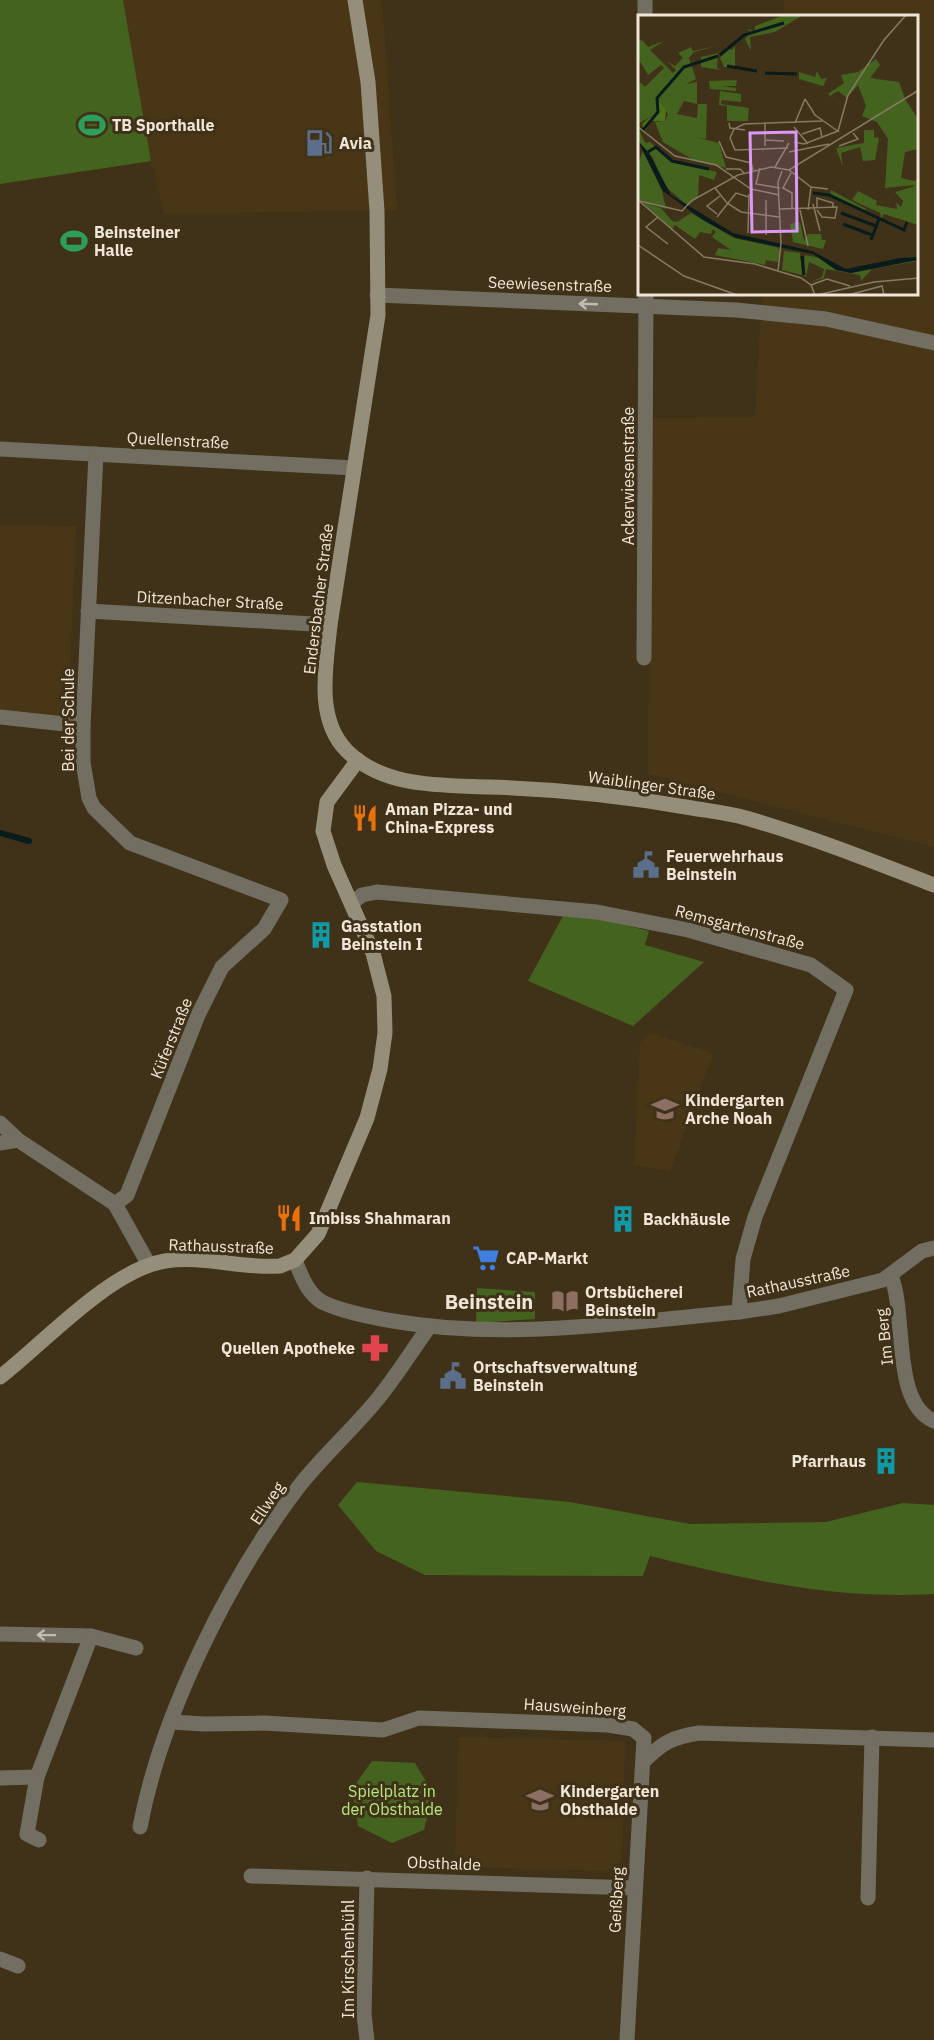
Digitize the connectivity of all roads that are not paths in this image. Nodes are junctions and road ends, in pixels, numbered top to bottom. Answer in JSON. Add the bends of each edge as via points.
{"nodes":[{"id":1,"x":356,"y":0,"type":"edge"},
{"id":2,"x":377,"y":296,"type":"junction"},
{"id":3,"x":646,"y":300,"type":"edge"},
{"id":4,"x":934,"y":343,"type":"edge"},
{"id":5,"x":0,"y":449,"type":"edge"},
{"id":6,"x":96,"y":454,"type":"junction"},
{"id":7,"x":354,"y":468,"type":"junction"},
{"id":8,"x":88,"y":611,"type":"junction"},
{"id":9,"x":330,"y":626,"type":"junction"},
{"id":10,"x":644,"y":658,"type":"dead end"},
{"id":11,"x":0,"y":717,"type":"edge"},
{"id":12,"x":83,"y":726,"type":"junction"},
{"id":13,"x":358,"y":760,"type":"junction"},
{"id":14,"x":934,"y":885,"type":"edge"},
{"id":15,"x":281,"y":900,"type":"joint"},
{"id":16,"x":352,"y":903,"type":"junction"},
{"id":17,"x":0,"y":1123,"type":"edge"},
{"id":18,"x":18,"y":1140,"type":"junction"},
{"id":19,"x":0,"y":1143,"type":"edge"},
{"id":20,"x":115,"y":1204,"type":"junction"},
{"id":21,"x":934,"y":1248,"type":"edge"},
{"id":22,"x":296,"y":1260,"type":"junction"},
{"id":23,"x":149,"y":1265,"type":"junction"},
{"id":24,"x":891,"y":1276,"type":"junction"},
{"id":25,"x":739,"y":1312,"type":"junction"},
{"id":26,"x":429,"y":1327,"type":"junction"},
{"id":27,"x":0,"y":1377,"type":"edge"},
{"id":28,"x":934,"y":1421,"type":"edge"},
{"id":29,"x":0,"y":1634,"type":"edge"},
{"id":30,"x":91,"y":1636,"type":"junction"},
{"id":31,"x":136,"y":1648,"type":"dead end"},
{"id":32,"x":172,"y":1722,"type":"junction"},
{"id":33,"x":872,"y":1737,"type":"junction"},
{"id":34,"x":934,"y":1740,"type":"edge"},
{"id":35,"x":643,"y":1762,"type":"junction"},
{"id":36,"x":37,"y":1777,"type":"junction"},
{"id":37,"x":0,"y":1778,"type":"edge"},
{"id":38,"x":140,"y":1827,"type":"dead end"},
{"id":39,"x":39,"y":1840,"type":"dead end"},
{"id":40,"x":251,"y":1876,"type":"dead end"},
{"id":41,"x":367,"y":1878,"type":"junction"},
{"id":42,"x":635,"y":1888,"type":"junction"},
{"id":43,"x":868,"y":1898,"type":"dead end"},
{"id":44,"x":0,"y":1959,"type":"edge"},
{"id":45,"x":18,"y":1966,"type":"dead end"},
{"id":46,"x":367,"y":2040,"type":"edge"},
{"id":47,"x":627,"y":2040,"type":"edge"}],
"edges":[{"from":1,"to":2,"type":"street","name":"Endersbacher Straße","via":[[369,81],[377,211]]},
{"from":3,"to":2,"type":"street","name":"Seewiesenstraße","one_way":true},
{"from":2,"to":7,"type":"street","name":"Endersbacher Straße","via":[[378,315]]},
{"from":3,"to":4,"type":"street","name":"Seewiesenstraße","via":[[826,319]]},
{"from":3,"to":10,"type":"street","name":"Ackerwiesenstraße"},
{"from":5,"to":6,"type":"street","name":"Quellenstraße"},
{"from":6,"to":7,"type":"street","name":"Quellenstraße"},
{"from":6,"to":8,"type":"street","name":"Bei der Schule"},
{"from":7,"to":9,"type":"street","name":"Endersbacher Straße"},
{"from":8,"to":9,"type":"street","name":"Ditzenbacher Straße"},
{"from":8,"to":12,"type":"street","name":"Bei der Schule"},
{"from":9,"to":13,"type":"street","name":"Endersbacher Straße","via":[[325,694],[328,718],[340,742]]},
{"from":11,"to":12,"type":"street"},
{"from":12,"to":15,"type":"street","name":"Bei der Schule","via":[[89,798],[119,834],[130,843]]},
{"from":13,"to":14,"type":"street","name":"Waiblinger Straße","via":[[388,777],[432,785],[539,789],[643,799],[744,818]]},
{"from":13,"to":16,"type":"street","via":[[327,802],[323,819],[330,854]]},
{"from":15,"to":20,"type":"street","name":"Küferstraße","via":[[264,929],[222,967],[198,1015],[127,1195]]},
{"from":16,"to":22,"type":"street","via":[[380,976],[385,1033],[381,1060],[367,1118],[340,1184],[318,1234]]},
{"from":16,"to":25,"type":"street","name":"Remsgartenstraße","via":[[362,895],[377,892],[597,912],[688,930],[811,965],[846,990],[755,1217],[743,1259]]},
{"from":17,"to":18,"type":"street"},
{"from":18,"to":19,"type":"street"},
{"from":18,"to":20,"type":"street"},
{"from":20,"to":23,"type":"street"},
{"from":21,"to":24,"type":"street","name":"Rathausstraße","via":[[922,1251]]},
{"from":22,"to":23,"type":"street","name":"Rathausstraße","via":[[267,1267],[180,1260]]},
{"from":22,"to":26,"type":"street","name":"Rathausstraße","via":[[307,1287],[321,1301],[375,1318]]},
{"from":23,"to":27,"type":"street","name":"Rathausstraße","via":[[75,1310]]},
{"from":24,"to":25,"type":"street","name":"Rathausstraße","via":[[779,1306]]},
{"from":24,"to":28,"type":"street","name":"Im Berg","via":[[898,1292],[905,1374],[914,1405]]},
{"from":25,"to":26,"type":"street","name":"Rathausstraße","via":[[486,1332]]},
{"from":26,"to":32,"type":"street","name":"Ellweg","via":[[378,1400],[300,1485],[255,1552],[200,1650]]},
{"from":30,"to":29,"type":"street","one_way":true},
{"from":30,"to":31,"type":"street"},
{"from":30,"to":36,"type":"street"},
{"from":32,"to":35,"type":"street","name":"Hausweinberg","via":[[383,1730],[419,1718],[608,1725],[633,1729],[644,1738]]},
{"from":32,"to":38,"type":"street","name":"Ellweg","via":[[148,1782]]},
{"from":33,"to":34,"type":"street"},
{"from":33,"to":35,"type":"street","via":[[699,1733],[675,1737]]},
{"from":33,"to":43,"type":"street"},
{"from":35,"to":42,"type":"street","name":"Geißberg"},
{"from":36,"to":37,"type":"street"},
{"from":36,"to":39,"type":"street","via":[[27,1834]]},
{"from":40,"to":41,"type":"street","name":"Obsthalde"},
{"from":41,"to":42,"type":"street","name":"Obsthalde"},
{"from":41,"to":46,"type":"street","name":"Im Kirschenbühl"},
{"from":42,"to":47,"type":"street","name":"Geißberg"},
{"from":44,"to":45,"type":"street"}]}
